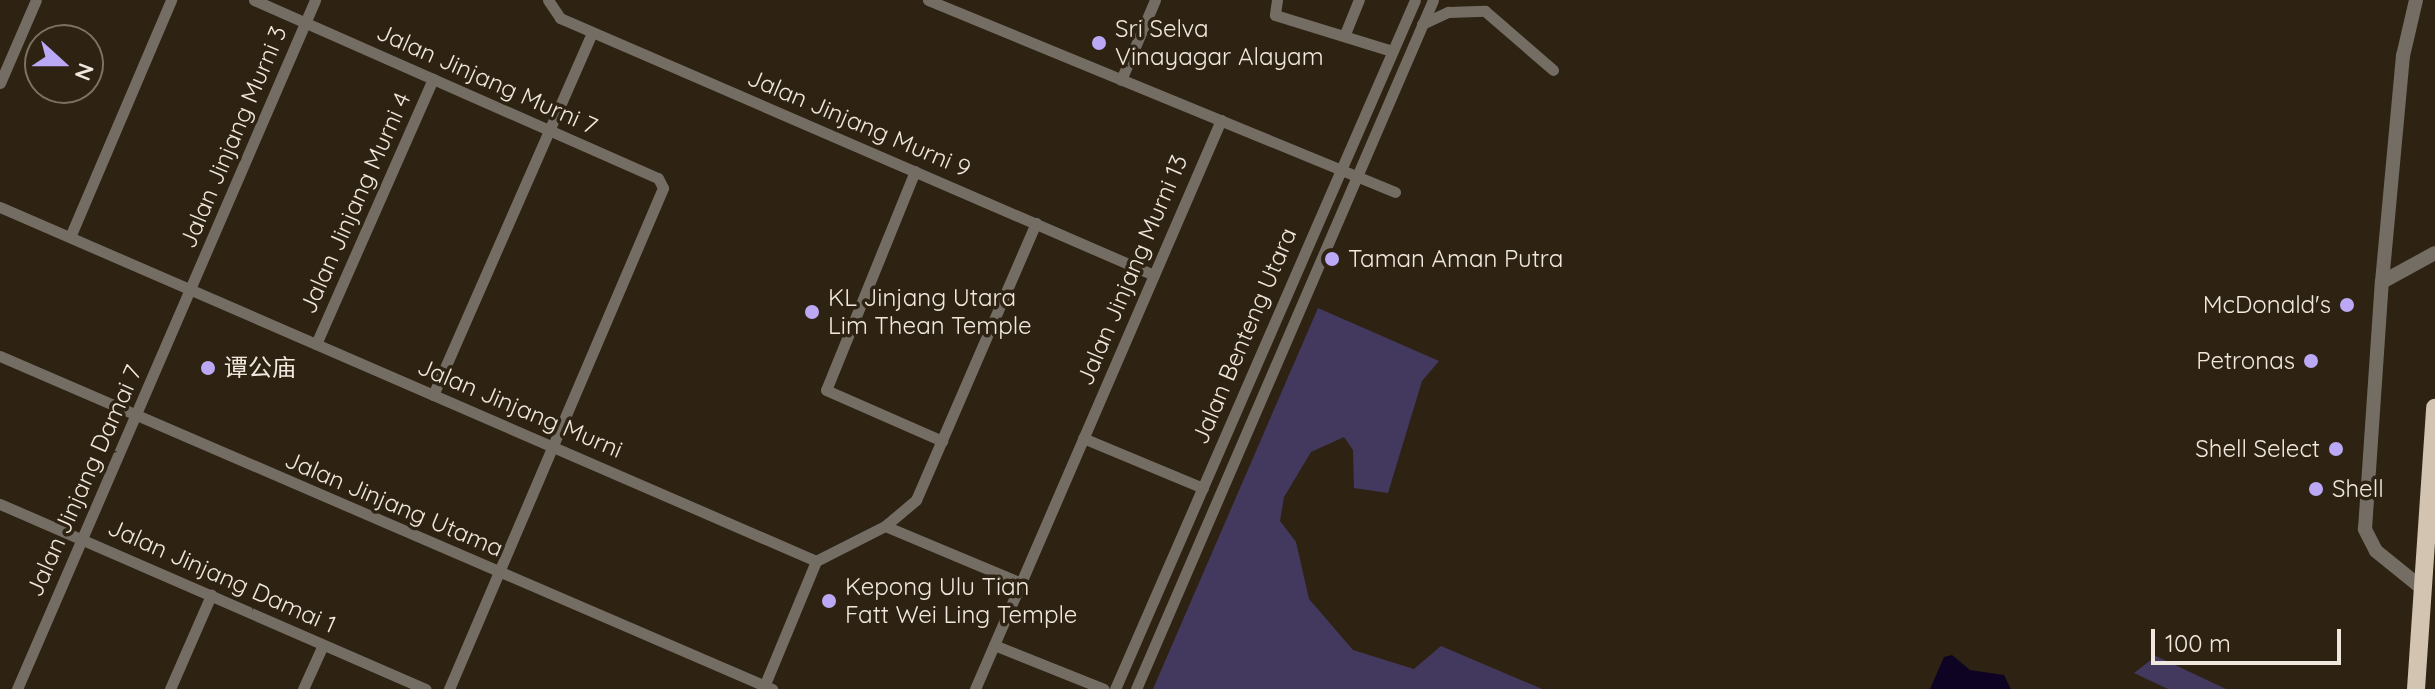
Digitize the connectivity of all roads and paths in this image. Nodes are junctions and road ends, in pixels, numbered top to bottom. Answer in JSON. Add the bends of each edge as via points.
{"nodes":[{"id":1,"x":36,"y":0,"type":"edge"},
{"id":2,"x":171,"y":0,"type":"edge"},
{"id":3,"x":254,"y":0,"type":"edge"},
{"id":4,"x":315,"y":0,"type":"edge"},
{"id":5,"x":928,"y":0,"type":"edge"},
{"id":6,"x":1155,"y":0,"type":"edge"},
{"id":7,"x":1277,"y":0,"type":"edge"},
{"id":8,"x":1359,"y":0,"type":"edge"},
{"id":9,"x":1415,"y":0,"type":"edge"},
{"id":10,"x":1433,"y":0,"type":"edge"},
{"id":11,"x":2416,"y":0,"type":"edge"},
{"id":12,"x":548,"y":4,"type":"edge"},
{"id":13,"x":305,"y":23,"type":"junction"},
{"id":14,"x":1422,"y":24,"type":"junction"},
{"id":15,"x":592,"y":32,"type":"junction"},
{"id":16,"x":1345,"y":34,"type":"junction"},
{"id":17,"x":1392,"y":51,"type":"junction"},
{"id":18,"x":1553,"y":70,"type":"dead end"},
{"id":19,"x":433,"y":79,"type":"junction"},
{"id":20,"x":1121,"y":80,"type":"junction"},
{"id":21,"x":0,"y":83,"type":"edge"},
{"id":22,"x":1221,"y":120,"type":"junction"},
{"id":23,"x":549,"y":130,"type":"junction"},
{"id":24,"x":1340,"y":169,"type":"junction"},
{"id":25,"x":915,"y":171,"type":"junction"},
{"id":26,"x":1357,"y":177,"type":"junction"},
{"id":27,"x":1395,"y":192,"type":"dead end"},
{"id":28,"x":0,"y":207,"type":"edge"},
{"id":29,"x":1036,"y":223,"type":"junction"},
{"id":30,"x":70,"y":237,"type":"junction"},
{"id":31,"x":2435,"y":253,"type":"edge"},
{"id":32,"x":1154,"y":275,"type":"junction"},
{"id":33,"x":2382,"y":282,"type":"junction"},
{"id":34,"x":1290,"y":286,"type":"junction"},
{"id":35,"x":192,"y":290,"type":"junction"},
{"id":36,"x":1308,"y":294,"type":"junction"},
{"id":37,"x":316,"y":344,"type":"junction"},
{"id":38,"x":0,"y":356,"type":"edge"},
{"id":39,"x":433,"y":395,"type":"junction"},
{"id":40,"x":2435,"y":408,"type":"edge"},
{"id":41,"x":137,"y":416,"type":"junction"},
{"id":42,"x":1083,"y":438,"type":"junction"},
{"id":43,"x":942,"y":441,"type":"junction"},
{"id":44,"x":554,"y":447,"type":"junction"},
{"id":45,"x":1203,"y":488,"type":"junction"},
{"id":46,"x":0,"y":504,"type":"edge"},
{"id":47,"x":885,"y":526,"type":"junction"},
{"id":48,"x":83,"y":540,"type":"junction"},
{"id":49,"x":816,"y":561,"type":"junction"},
{"id":50,"x":499,"y":573,"type":"junction"},
{"id":51,"x":1021,"y":583,"type":"junction"},
{"id":52,"x":2423,"y":589,"type":"junction"},
{"id":53,"x":211,"y":595,"type":"junction"},
{"id":54,"x":323,"y":645,"type":"junction"},
{"id":55,"x":994,"y":645,"type":"junction"},
{"id":56,"x":767,"y":688,"type":"edge"},
{"id":57,"x":17,"y":689,"type":"edge"},
{"id":58,"x":170,"y":689,"type":"edge"},
{"id":59,"x":303,"y":689,"type":"edge"},
{"id":60,"x":426,"y":689,"type":"edge"},
{"id":61,"x":449,"y":689,"type":"edge"},
{"id":62,"x":975,"y":689,"type":"edge"},
{"id":63,"x":1104,"y":689,"type":"edge"},
{"id":64,"x":1115,"y":689,"type":"edge"},
{"id":65,"x":1136,"y":689,"type":"edge"},
{"id":66,"x":2416,"y":689,"type":"edge"}],
"edges":[{"from":1,"to":21,"type":"street"},
{"from":2,"to":30,"type":"street"},
{"from":3,"to":13,"type":"street","name":"Jalan Jinjang Murni 7"},
{"from":4,"to":13,"type":"street","name":"Jalan Jinjang Murni 3"},
{"from":5,"to":20,"type":"street"},
{"from":6,"to":20,"type":"street"},
{"from":7,"to":16,"type":"street","via":[[1275,15]]},
{"from":8,"to":16,"type":"street"},
{"from":9,"to":17,"type":"street","name":"Jalan Benteng Utara"},
{"from":10,"to":14,"type":"street","name":"Jalan Benteng Utara"},
{"from":11,"to":33,"type":"street","via":[[2403,56]]},
{"from":12,"to":15,"type":"street","name":"Jalan Jinjang Murni 9"},
{"from":13,"to":19,"type":"street","name":"Jalan Jinjang Murni 7"},
{"from":13,"to":35,"type":"street","name":"Jalan Jinjang Murni 3"},
{"from":14,"to":18,"type":"street","via":[[1448,12],[1485,11]]},
{"from":14,"to":26,"type":"street","name":"Jalan Benteng Utara"},
{"from":15,"to":23,"type":"street"},
{"from":15,"to":25,"type":"street","name":"Jalan Jinjang Murni 9"},
{"from":16,"to":17,"type":"street"},
{"from":17,"to":24,"type":"street","name":"Jalan Benteng Utara"},
{"from":19,"to":23,"type":"street","name":"Jalan Jinjang Murni 7"},
{"from":19,"to":37,"type":"street","name":"Jalan Jinjang Murni 4"},
{"from":20,"to":22,"type":"street"},
{"from":22,"to":24,"type":"street"},
{"from":22,"to":32,"type":"street","name":"Jalan Jinjang Murni 13"},
{"from":23,"to":39,"type":"street"},
{"from":23,"to":44,"type":"street","name":"Jalan Jinjang Murni 7","via":[[658,178],[663,197]]},
{"from":24,"to":26,"type":"street"},
{"from":24,"to":34,"type":"street","name":"Jalan Benteng Utara"},
{"from":25,"to":29,"type":"street","name":"Jalan Jinjang Murni 9"},
{"from":25,"to":43,"type":"street","via":[[826,390]]},
{"from":26,"to":27,"type":"street"},
{"from":26,"to":36,"type":"street","name":"Jalan Benteng Utara"},
{"from":28,"to":30,"type":"street","name":"Jalan Jinjang Murni"},
{"from":29,"to":32,"type":"street","name":"Jalan Jinjang Murni 9"},
{"from":29,"to":43,"type":"street"},
{"from":30,"to":35,"type":"street","name":"Jalan Jinjang Murni"},
{"from":31,"to":33,"type":"street"},
{"from":32,"to":42,"type":"street","name":"Jalan Jinjang Murni 13"},
{"from":33,"to":52,"type":"street","via":[[2365,529],[2376,551]]},
{"from":34,"to":36,"type":"street"},
{"from":34,"to":45,"type":"street","name":"Jalan Benteng Utara"},
{"from":35,"to":37,"type":"street","name":"Jalan Jinjang Murni"},
{"from":35,"to":41,"type":"street","name":"Jalan Jinjang Damai 7"},
{"from":36,"to":65,"type":"street","name":"Jalan Benteng Utara"},
{"from":37,"to":39,"type":"street","name":"Jalan Jinjang Murni"},
{"from":38,"to":41,"type":"street","name":"Jalan Jinjang Utama"},
{"from":39,"to":44,"type":"street","name":"Jalan Jinjang Murni"},
{"from":40,"to":52,"type":"highway"},
{"from":41,"to":48,"type":"street","name":"Jalan Jinjang Damai 7"},
{"from":41,"to":50,"type":"street","name":"Jalan Jinjang Utama"},
{"from":42,"to":45,"type":"street"},
{"from":42,"to":51,"type":"street","name":"Jalan Jinjang Murni 13"},
{"from":43,"to":47,"type":"street","via":[[916,500]]},
{"from":44,"to":49,"type":"street","name":"Jalan Jinjang Murni"},
{"from":44,"to":50,"type":"street"},
{"from":45,"to":64,"type":"street","name":"Jalan Benteng Utara"},
{"from":46,"to":48,"type":"street","name":"Jalan Jinjang Damai 1"},
{"from":47,"to":49,"type":"street"},
{"from":47,"to":51,"type":"street"},
{"from":48,"to":53,"type":"street","name":"Jalan Jinjang Damai 1"},
{"from":48,"to":57,"type":"street","name":"Jalan Jinjang Damai 7"},
{"from":49,"to":56,"type":"street"},
{"from":50,"to":56,"type":"street","name":"Jalan Jinjang Utama"},
{"from":50,"to":61,"type":"street"},
{"from":51,"to":55,"type":"street","name":"Jalan Jinjang Murni 13"},
{"from":52,"to":66,"type":"highway"},
{"from":53,"to":54,"type":"street","name":"Jalan Jinjang Damai 1"},
{"from":53,"to":58,"type":"street"},
{"from":54,"to":59,"type":"street"},
{"from":54,"to":60,"type":"street","name":"Jalan Jinjang Damai 1"},
{"from":55,"to":62,"type":"street","name":"Jalan Jinjang Murni 13"},
{"from":55,"to":63,"type":"street"}]}
